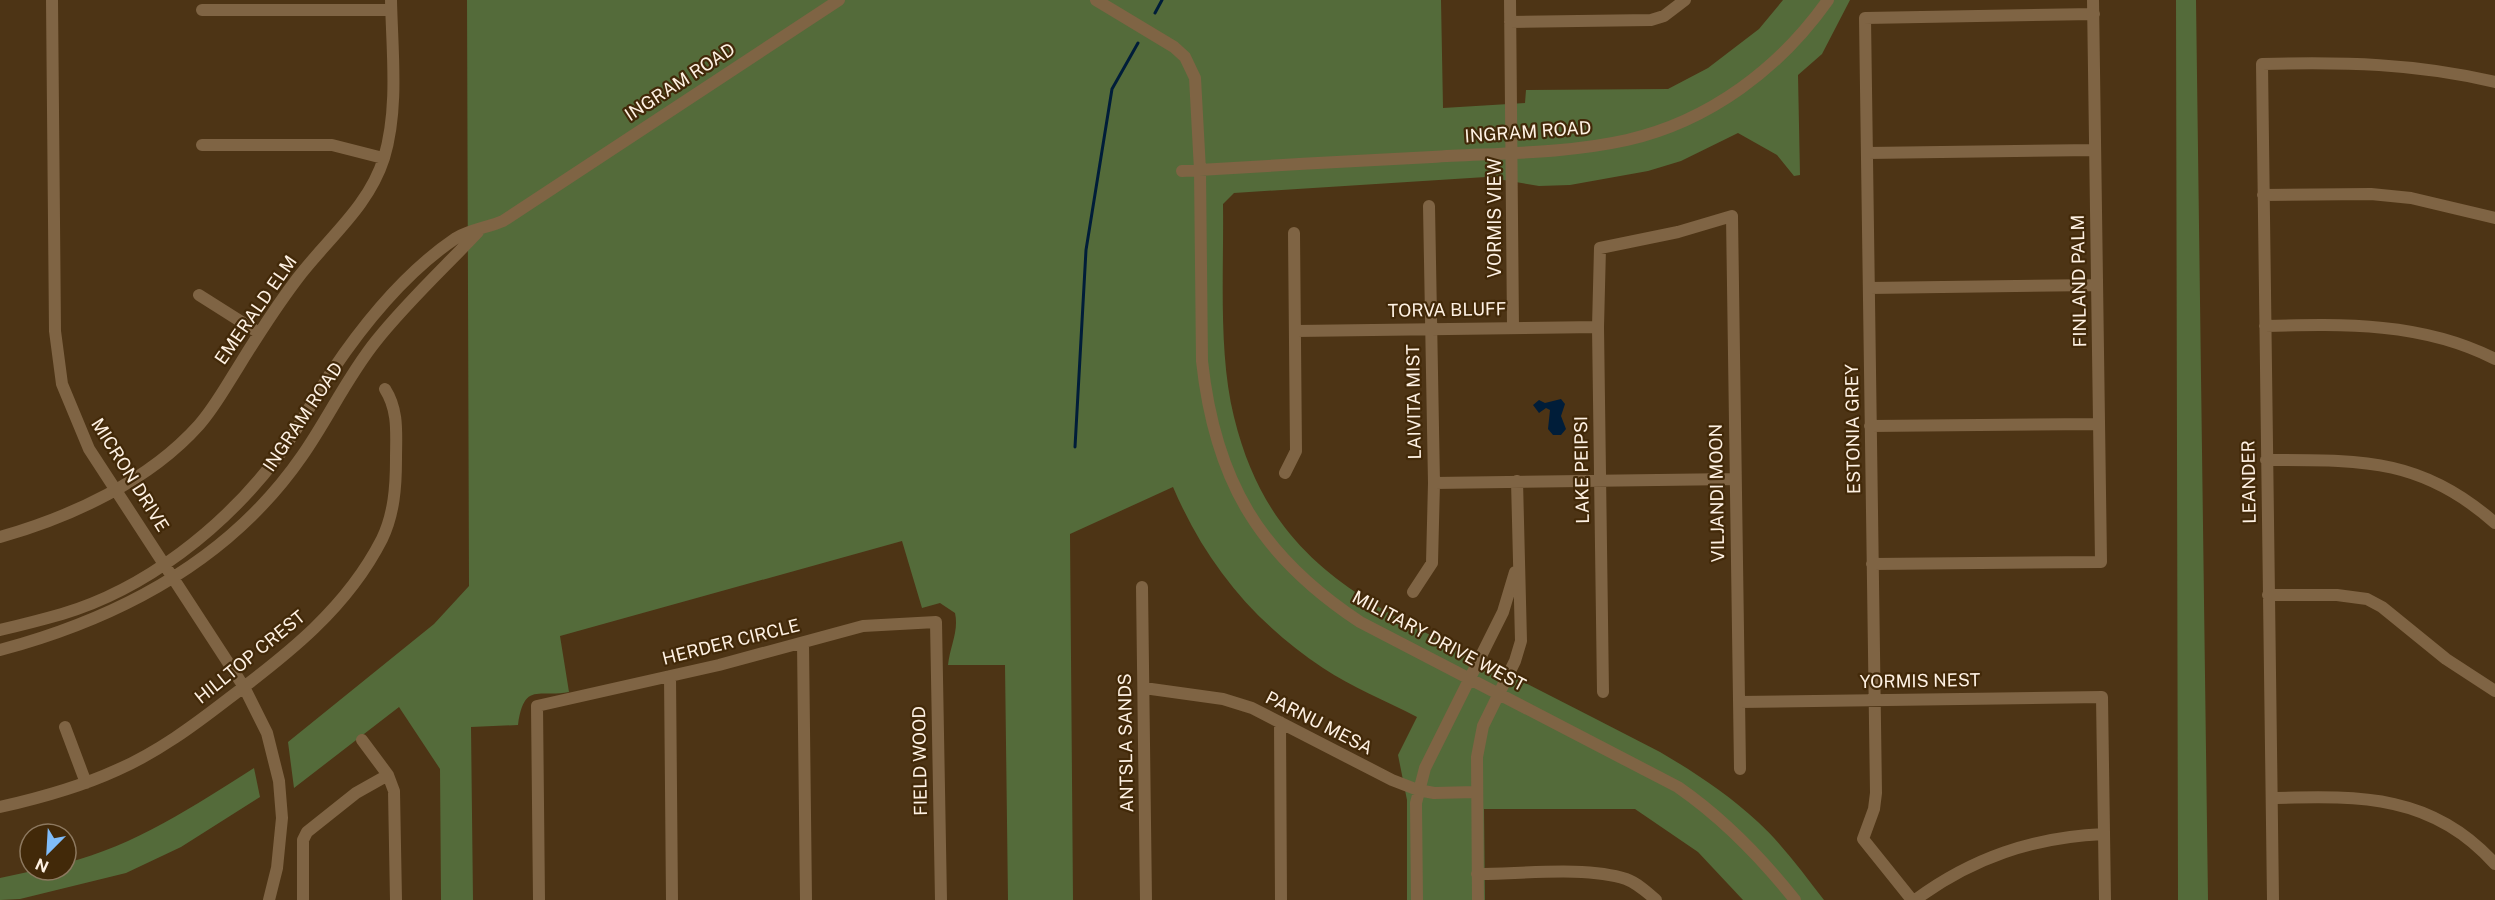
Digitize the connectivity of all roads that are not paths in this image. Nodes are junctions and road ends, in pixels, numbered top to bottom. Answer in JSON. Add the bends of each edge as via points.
{"nodes":[{"id":1,"x":52,"y":0,"type":"edge"},
{"id":2,"x":839,"y":0,"type":"edge"},
{"id":3,"x":1096,"y":0,"type":"edge"},
{"id":4,"x":1510,"y":0,"type":"edge"},
{"id":5,"x":1684,"y":0,"type":"edge"},
{"id":6,"x":1828,"y":0,"type":"edge"},
{"id":7,"x":2093,"y":0,"type":"edge"},
{"id":8,"x":391,"y":5,"type":"edge"},
{"id":9,"x":202,"y":10,"type":"dead end"},
{"id":10,"x":2094,"y":14,"type":"junction"},
{"id":11,"x":1510,"y":22,"type":"junction"},
{"id":12,"x":2495,"y":82,"type":"edge"},
{"id":13,"x":202,"y":145,"type":"dead end"},
{"id":14,"x":2095,"y":150,"type":"junction"},
{"id":15,"x":1512,"y":152,"type":"junction"},
{"id":16,"x":1867,"y":153,"type":"junction"},
{"id":17,"x":383,"y":158,"type":"junction"},
{"id":18,"x":1200,"y":170,"type":"junction"},
{"id":19,"x":1182,"y":171,"type":"dead end"},
{"id":20,"x":2263,"y":195,"type":"junction"},
{"id":21,"x":1429,"y":206,"type":"dead end"},
{"id":22,"x":2495,"y":218,"type":"edge"},
{"id":23,"x":480,"y":230,"type":"junction"},
{"id":24,"x":1294,"y":233,"type":"dead end"},
{"id":25,"x":1600,"y":248,"type":"joint"},
{"id":26,"x":2097,"y":285,"type":"junction"},
{"id":27,"x":1869,"y":288,"type":"junction"},
{"id":28,"x":199,"y":295,"type":"dead end"},
{"id":29,"x":380,"y":310,"type":"junction"},
{"id":30,"x":394,"y":322,"type":"junction"},
{"id":31,"x":2265,"y":326,"type":"junction"},
{"id":32,"x":1513,"y":327,"type":"junction"},
{"id":33,"x":1598,"y":327,"type":"junction"},
{"id":34,"x":1430,"y":329,"type":"junction"},
{"id":35,"x":1296,"y":330,"type":"junction"},
{"id":36,"x":259,"y":333,"type":"junction"},
{"id":37,"x":2495,"y":359,"type":"edge"},
{"id":38,"x":385,"y":389,"type":"dead end"},
{"id":39,"x":2099,"y":424,"type":"junction"},
{"id":40,"x":1870,"y":426,"type":"junction"},
{"id":41,"x":2266,"y":460,"type":"junction"},
{"id":42,"x":1285,"y":473,"type":"dead end"},
{"id":43,"x":1734,"y":479,"type":"junction"},
{"id":44,"x":1600,"y":480,"type":"junction"},
{"id":45,"x":1517,"y":481,"type":"junction"},
{"id":46,"x":1434,"y":483,"type":"junction"},
{"id":47,"x":116,"y":490,"type":"junction"},
{"id":48,"x":2495,"y":523,"type":"edge"},
{"id":49,"x":0,"y":537,"type":"edge"},
{"id":50,"x":165,"y":563,"type":"junction"},
{"id":51,"x":1518,"y":563,"type":"junction"},
{"id":52,"x":1872,"y":564,"type":"junction"},
{"id":53,"x":175,"y":578,"type":"junction"},
{"id":54,"x":1142,"y":586,"type":"dead end"},
{"id":55,"x":1413,"y":592,"type":"dead end"},
{"id":56,"x":2268,"y":595,"type":"junction"},
{"id":57,"x":936,"y":622,"type":"joint"},
{"id":58,"x":0,"y":630,"type":"edge"},
{"id":59,"x":803,"y":643,"type":"junction"},
{"id":60,"x":0,"y":650,"type":"edge"},
{"id":61,"x":670,"y":676,"type":"junction"},
{"id":62,"x":1469,"y":678,"type":"junction"},
{"id":63,"x":244,"y":687,"type":"junction"},
{"id":64,"x":1144,"y":688,"type":"junction"},
{"id":65,"x":2495,"y":691,"type":"edge"},
{"id":66,"x":1603,"y":692,"type":"dead end"},
{"id":67,"x":1499,"y":694,"type":"junction"},
{"id":68,"x":1874,"y":700,"type":"junction"},
{"id":69,"x":1739,"y":702,"type":"junction"},
{"id":70,"x":1280,"y":722,"type":"junction"},
{"id":71,"x":65,"y":727,"type":"dead end"},
{"id":72,"x":363,"y":740,"type":"dead end"},
{"id":73,"x":1740,"y":769,"type":"dead end"},
{"id":74,"x":388,"y":775,"type":"junction"},
{"id":75,"x":86,"y":783,"type":"junction"},
{"id":76,"x":1418,"y":790,"type":"junction"},
{"id":77,"x":1476,"y":792,"type":"junction"},
{"id":78,"x":2272,"y":798,"type":"junction"},
{"id":79,"x":0,"y":807,"type":"edge"},
{"id":80,"x":2104,"y":834,"type":"junction"},
{"id":81,"x":2495,"y":864,"type":"edge"},
{"id":82,"x":1477,"y":874,"type":"junction"},
{"id":83,"x":269,"y":900,"type":"edge"},
{"id":84,"x":303,"y":900,"type":"edge"},
{"id":85,"x":396,"y":900,"type":"edge"},
{"id":86,"x":539,"y":900,"type":"edge"},
{"id":87,"x":672,"y":900,"type":"edge"},
{"id":88,"x":806,"y":900,"type":"edge"},
{"id":89,"x":941,"y":900,"type":"edge"},
{"id":90,"x":1146,"y":900,"type":"edge"},
{"id":91,"x":1281,"y":900,"type":"edge"},
{"id":92,"x":1417,"y":900,"type":"edge"},
{"id":93,"x":1478,"y":900,"type":"edge"},
{"id":94,"x":1656,"y":900,"type":"edge"},
{"id":95,"x":1795,"y":900,"type":"edge"},
{"id":96,"x":1913,"y":900,"type":"edge"},
{"id":97,"x":2105,"y":900,"type":"edge"},
{"id":98,"x":2273,"y":900,"type":"edge"}],
"edges":[{"from":1,"to":47,"type":"street","name":"MICRON DRIVE","via":[[58,359],[62,384],[79,428]]},
{"from":2,"to":23,"type":"street","name":"INGRAM ROAD","via":[[503,220]]},
{"from":3,"to":18,"type":"street","name":"MILITARY DRIVE WEST","via":[[1185,57],[1196,84]]},
{"from":4,"to":11,"type":"street","name":"VORMIS VIEW"},
{"from":5,"to":11,"type":"street","via":[[1664,16],[1651,20]]},
{"from":6,"to":15,"type":"street","name":"INGRAM ROAD","via":[[1778,60],[1731,95],[1696,114],[1628,140]]},
{"from":7,"to":10,"type":"street","name":"FINLAND PALM"},
{"from":8,"to":9,"type":"street"},
{"from":8,"to":17,"type":"street","name":"EMERALD ELM","via":[[392,120]]},
{"from":10,"to":14,"type":"street","name":"FINLAND PALM"},
{"from":10,"to":16,"type":"street","name":"ESTONIA GREY","via":[[1865,18]]},
{"from":11,"to":15,"type":"street","name":"VORMIS VIEW"},
{"from":12,"to":20,"type":"street","name":"LEANDER","via":[[2368,62],[2262,64]]},
{"from":13,"to":17,"type":"street","via":[[332,146]]},
{"from":14,"to":16,"type":"street"},
{"from":14,"to":26,"type":"street","name":"FINLAND PALM"},
{"from":15,"to":18,"type":"street","name":"INGRAM ROAD"},
{"from":15,"to":32,"type":"street","name":"VORMIS VIEW"},
{"from":16,"to":27,"type":"street","name":"ESTONIA GREY"},
{"from":17,"to":36,"type":"street","name":"EMERALD ELM","via":[[358,208],[306,267]]},
{"from":18,"to":19,"type":"street","name":"INGRAM ROAD"},
{"from":18,"to":62,"type":"street","name":"MILITARY DRIVE WEST","via":[[1204,380],[1211,421],[1233,484],[1265,538],[1312,588],[1360,622]]},
{"from":20,"to":22,"type":"street","via":[[2381,195],[2445,204]]},
{"from":20,"to":31,"type":"street","name":"LEANDER"},
{"from":21,"to":34,"type":"street","name":"LAIVITA MIST"},
{"from":23,"to":29,"type":"street","name":"INGRAM ROAD","via":[[458,237],[416,270]]},
{"from":23,"to":30,"type":"street","name":"INGRAM ROAD"},
{"from":24,"to":35,"type":"street"},
{"from":25,"to":33,"type":"street","name":"LAKE PEIPSI"},
{"from":25,"to":43,"type":"street","name":"VILJANDI MOON","via":[[1732,216]]},
{"from":26,"to":27,"type":"street"},
{"from":26,"to":39,"type":"street","name":"FINLAND PALM"},
{"from":27,"to":40,"type":"street","name":"ESTONIA GREY"},
{"from":28,"to":36,"type":"street"},
{"from":29,"to":30,"type":"street"},
{"from":29,"to":50,"type":"street","name":"INGRAM ROAD","via":[[338,362],[292,436],[254,486],[219,522]]},
{"from":30,"to":53,"type":"street","name":"INGRAM ROAD","via":[[376,341],[280,484],[248,520]]},
{"from":31,"to":37,"type":"street","via":[[2380,326],[2453,342]]},
{"from":31,"to":41,"type":"street","name":"LEANDER"},
{"from":32,"to":33,"type":"street","name":"TORVA BLUFF"},
{"from":32,"to":34,"type":"street","name":"TORVA BLUFF"},
{"from":33,"to":44,"type":"street","name":"LAKE PEIPSI"},
{"from":34,"to":35,"type":"street","name":"TORVA BLUFF"},
{"from":34,"to":46,"type":"street","name":"LAIVITA MIST"},
{"from":35,"to":42,"type":"street","via":[[1296,451]]},
{"from":36,"to":47,"type":"street","name":"EMERALD ELM","via":[[199,425],[176,447]]},
{"from":38,"to":63,"type":"street","name":"HILLTOP CREST","via":[[396,414],[396,483],[381,540],[324,621]]},
{"from":39,"to":40,"type":"street"},
{"from":39,"to":52,"type":"street","name":"FINLAND PALM","via":[[2101,562]]},
{"from":40,"to":52,"type":"street","name":"ESTONIA GREY"},
{"from":41,"to":48,"type":"street","via":[[2364,461],[2409,471],[2451,490]]},
{"from":41,"to":56,"type":"street","name":"LEANDER"},
{"from":43,"to":44,"type":"street"},
{"from":43,"to":69,"type":"street","name":"VILJANDI MOON"},
{"from":44,"to":45,"type":"street"},
{"from":44,"to":66,"type":"street","name":"LAKE PEIPSI"},
{"from":45,"to":46,"type":"street"},
{"from":45,"to":51,"type":"street"},
{"from":46,"to":55,"type":"street","name":"LAIVITA MIST","via":[[1432,563]]},
{"from":47,"to":49,"type":"street","name":"EMERALD ELM","via":[[48,524]]},
{"from":47,"to":50,"type":"street","name":"MICRON DRIVE"},
{"from":50,"to":53,"type":"street","name":"MICRON DRIVE"},
{"from":50,"to":58,"type":"street","name":"INGRAM ROAD","via":[[88,604]]},
{"from":51,"to":62,"type":"street","via":[[1503,612]]},
{"from":51,"to":67,"type":"street","via":[[1521,641]]},
{"from":52,"to":68,"type":"street","name":"ESTONIA GREY"},
{"from":53,"to":60,"type":"street","name":"INGRAM ROAD","via":[[77,627]]},
{"from":53,"to":63,"type":"street","name":"MICRON DRIVE"},
{"from":54,"to":64,"type":"street","name":"ANTSLA SANDS"},
{"from":56,"to":65,"type":"street","via":[[2367,599]]},
{"from":56,"to":78,"type":"street","name":"LEANDER"},
{"from":57,"to":59,"type":"street","name":"HERDER CIRCLE","via":[[863,626]]},
{"from":57,"to":89,"type":"street","name":"FIELD WOOD"},
{"from":59,"to":61,"type":"street","name":"HERDER CIRCLE"},
{"from":59,"to":88,"type":"street"},
{"from":61,"to":86,"type":"street","name":"HERDER CIRCLE","via":[[537,706]]},
{"from":61,"to":87,"type":"street"},
{"from":62,"to":67,"type":"street","name":"MILITARY DRIVE WEST"},
{"from":62,"to":76,"type":"street"},
{"from":63,"to":75,"type":"street","name":"HILLTOP CREST","via":[[153,752]]},
{"from":63,"to":83,"type":"street","name":"MICRON DRIVE","via":[[267,733],[279,781],[281,835]]},
{"from":64,"to":70,"type":"street","name":"PARNU MESA","via":[[1223,699]]},
{"from":64,"to":90,"type":"street","name":"ANTSLA SANDS"},
{"from":67,"to":77,"type":"street","via":[[1483,726]]},
{"from":67,"to":95,"type":"street","name":"MILITARY DRIVE WEST","via":[[1678,787],[1745,841]]},
{"from":68,"to":69,"type":"street","name":"YORMIS NEST"},
{"from":68,"to":80,"type":"street","name":"YORMIS NEST","via":[[2103,697]]},
{"from":68,"to":96,"type":"street","name":"ESTONIA GREY","via":[[1876,793],[1863,839]]},
{"from":69,"to":73,"type":"street","name":"VILJANDI MOON"},
{"from":70,"to":76,"type":"street","name":"PARNU MESA"},
{"from":70,"to":91,"type":"street"},
{"from":71,"to":75,"type":"street"},
{"from":72,"to":74,"type":"street"},
{"from":74,"to":84,"type":"street","via":[[356,793],[308,832],[303,840]]},
{"from":74,"to":85,"type":"street","via":[[394,791]]},
{"from":75,"to":79,"type":"street","name":"HILLTOP CREST"},
{"from":76,"to":77,"type":"street","name":"PARNU MESA"},
{"from":76,"to":92,"type":"street"},
{"from":77,"to":82,"type":"street"},
{"from":78,"to":81,"type":"street","via":[[2357,797],[2411,808],[2449,826]]},
{"from":78,"to":98,"type":"street","name":"LEANDER"},
{"from":80,"to":96,"type":"street","via":[[2066,836],[1993,855],[1964,867]]},
{"from":80,"to":97,"type":"street"},
{"from":82,"to":93,"type":"street"},
{"from":82,"to":94,"type":"street","via":[[1602,873],[1627,879]]}]}
